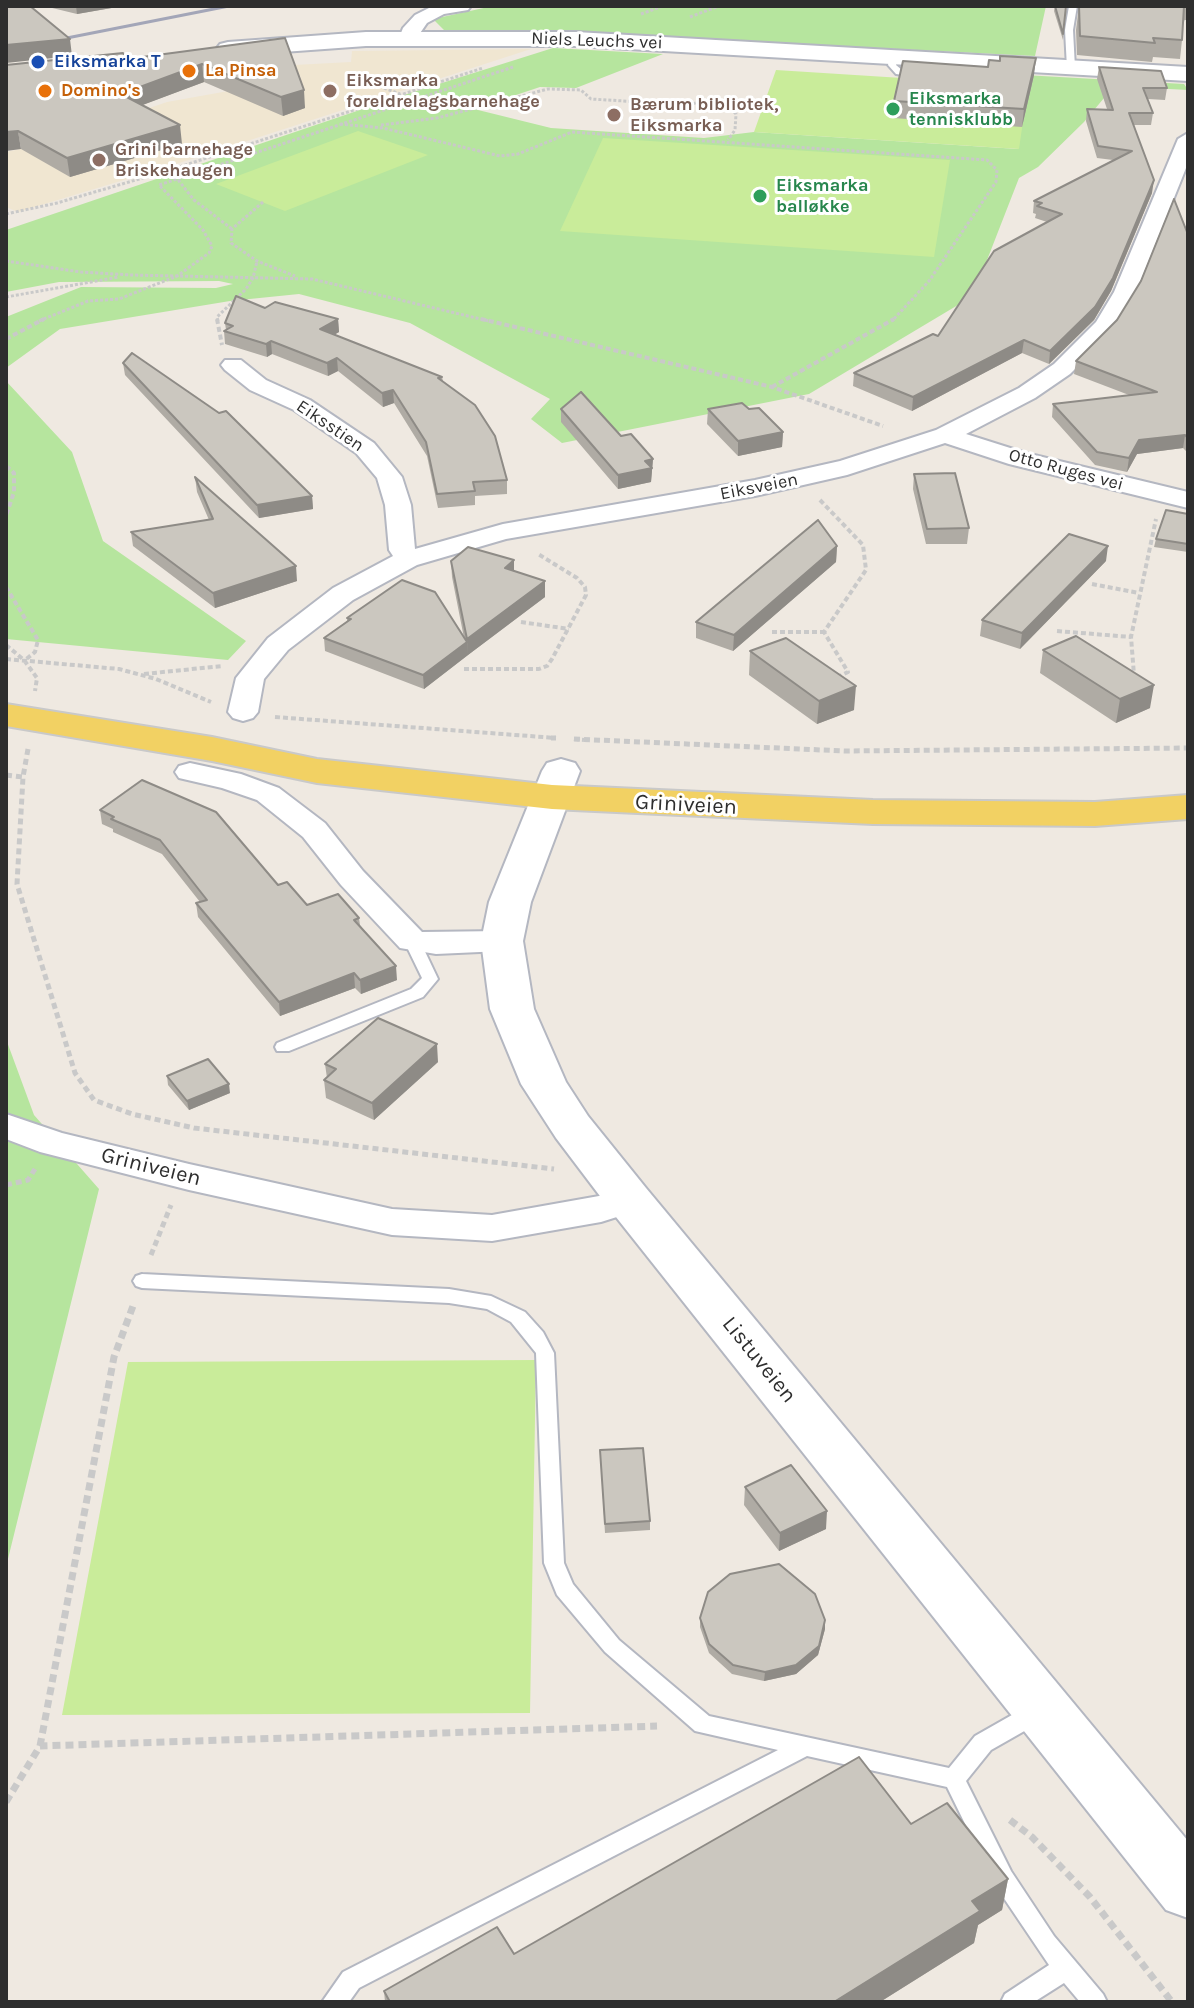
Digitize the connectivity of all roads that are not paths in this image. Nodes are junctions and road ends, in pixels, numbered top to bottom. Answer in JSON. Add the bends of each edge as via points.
{"nodes":[{"id":1,"x":462,"y":6,"type":"edge"},
{"id":2,"x":1073,"y":6,"type":"edge"},
{"id":3,"x":436,"y":8,"type":"edge"},
{"id":4,"x":408,"y":38,"type":"junction"},
{"id":5,"x":212,"y":51,"type":"edge"},
{"id":6,"x":894,"y":57,"type":"junction"},
{"id":7,"x":1071,"y":68,"type":"junction"},
{"id":8,"x":1188,"y":74,"type":"edge"},
{"id":9,"x":941,"y":76,"type":"edge"},
{"id":10,"x":1188,"y":139,"type":"edge"},
{"id":11,"x":233,"y":365,"type":"road end"},
{"id":12,"x":935,"y":439,"type":"junction"},
{"id":13,"x":1188,"y":500,"type":"edge"},
{"id":14,"x":408,"y":559,"type":"junction"},
{"id":15,"x":243,"y":712,"type":"road end"},
{"id":16,"x":23,"y":717,"type":"edge"},
{"id":17,"x":201,"y":760,"type":"junction"},
{"id":18,"x":556,"y":784,"type":"junction"},
{"id":19,"x":1175,"y":807,"type":"edge"},
{"id":20,"x":412,"y":941,"type":"junction"},
{"id":21,"x":502,"y":941,"type":"junction"},
{"id":22,"x":283,"y":1047,"type":"dead end"},
{"id":23,"x":6,"y":1126,"type":"edge"},
{"id":24,"x":629,"y":1200,"type":"junction"},
{"id":25,"x":142,"y":1281,"type":"road end"},
{"id":26,"x":1042,"y":1709,"type":"junction"},
{"id":27,"x":803,"y":1748,"type":"junction"},
{"id":28,"x":954,"y":1779,"type":"junction"},
{"id":29,"x":1188,"y":1889,"type":"edge"},
{"id":30,"x":1066,"y":1968,"type":"junction"},
{"id":31,"x":334,"y":2002,"type":"edge"},
{"id":32,"x":1013,"y":2002,"type":"edge"},
{"id":33,"x":1095,"y":2002,"type":"edge"}],
"edges":[{"from":1,"to":3,"type":"street"},
{"from":2,"to":7,"type":"lane"},
{"from":3,"to":4,"type":"street"},
{"from":4,"to":5,"type":"street","name":"Niels Leuchs vei"},
{"from":4,"to":6,"type":"street","name":"Niels Leuchs vei","via":[[576,39]]},
{"from":6,"to":7,"type":"street","name":"Niels Leuchs vei"},
{"from":6,"to":9,"type":"lane","via":[[892,65],[899,72]]},
{"from":7,"to":8,"type":"street","name":"Niels Leuchs vei"},
{"from":10,"to":12,"type":"street","name":"Eiksveien","via":[[1125,292],[1105,326],[1043,383]]},
{"from":11,"to":14,"type":"street","name":"Eiksstien","via":[[365,448],[389,477]]},
{"from":12,"to":13,"type":"street","name":"Otto Ruges vei"},
{"from":12,"to":14,"type":"street","name":"Eiksveien","via":[[801,479],[503,532]]},
{"from":14,"to":15,"type":"street","name":"Eiksveien","via":[[343,594],[262,660],[250,678]]},
{"from":16,"to":17,"type":"main road","name":"Griniveien"},
{"from":17,"to":18,"type":"main road","name":"Griniveien"},
{"from":17,"to":20,"type":"street","via":[[230,780],[268,794],[314,830]]},
{"from":18,"to":19,"type":"main road","name":"Griniveien","via":[[843,812],[1095,814]]},
{"from":18,"to":21,"type":"street","name":"Listuveien","via":[[510,902]]},
{"from":20,"to":21,"type":"street"},
{"from":20,"to":22,"type":"lane","via":[[430,979],[417,993]]},
{"from":21,"to":24,"type":"street","name":"Listuveien","via":[[512,1009],[544,1084]]},
{"from":23,"to":24,"type":"street","name":"Griniveien","via":[[189,1177],[392,1222],[492,1228]]},
{"from":24,"to":26,"type":"street","name":"Listuveien"},
{"from":25,"to":27,"type":"lane","via":[[449,1296],[491,1303],[518,1317],[545,1353],[554,1563],[564,1589],[612,1646],[703,1724]]},
{"from":26,"to":28,"type":"lane","via":[[983,1743]]},
{"from":26,"to":29,"type":"street","name":"Listuveien"},
{"from":27,"to":28,"type":"lane"},
{"from":27,"to":31,"type":"lane","via":[[351,1980]]},
{"from":28,"to":30,"type":"lane","via":[[1003,1878]]},
{"from":30,"to":32,"type":"lane"},
{"from":30,"to":33,"type":"lane"}]}
